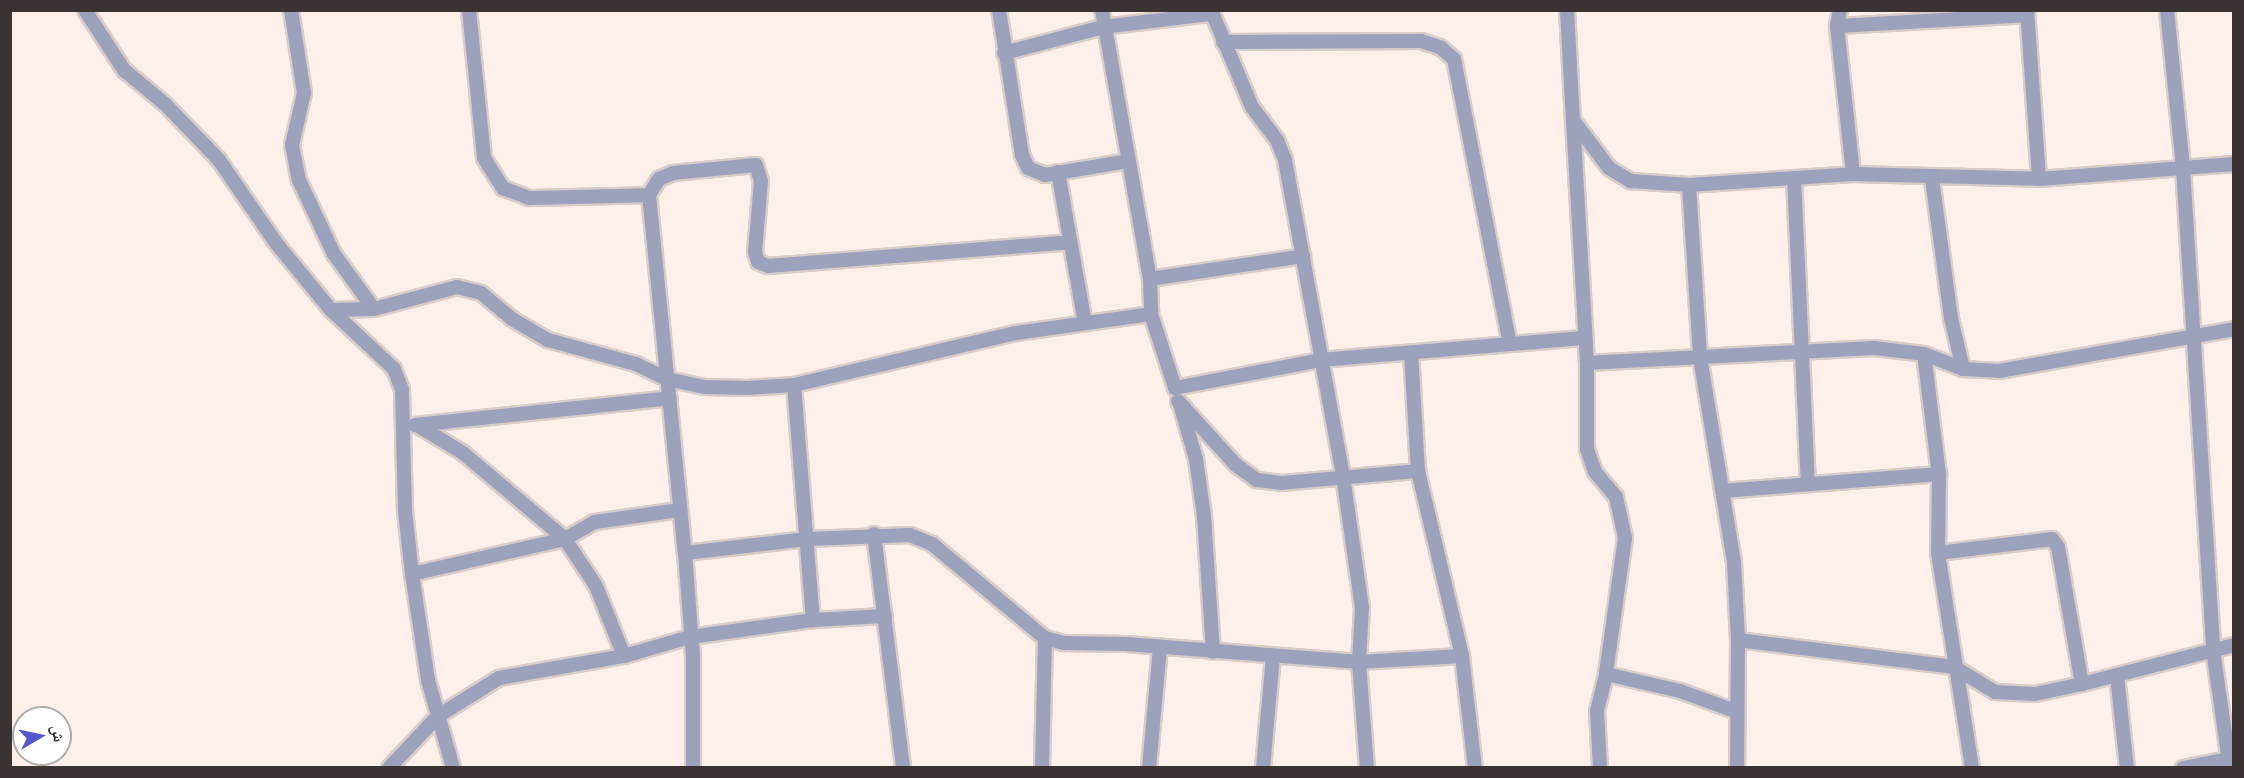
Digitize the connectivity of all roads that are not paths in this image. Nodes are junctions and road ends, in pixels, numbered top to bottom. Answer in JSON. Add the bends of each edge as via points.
{"nodes":[{"id":1,"x":85,"y":10,"type":"edge"},
{"id":2,"x":291,"y":10,"type":"edge"},
{"id":3,"x":469,"y":10,"type":"edge"},
{"id":4,"x":999,"y":10,"type":"edge"},
{"id":5,"x":1102,"y":10,"type":"edge"},
{"id":6,"x":1567,"y":10,"type":"edge"},
{"id":7,"x":1840,"y":10,"type":"edge"},
{"id":8,"x":2167,"y":10,"type":"edge"},
{"id":9,"x":1211,"y":12,"type":"edge"},
{"id":10,"x":2027,"y":13,"type":"edge"},
{"id":11,"x":1838,"y":26,"type":"junction"},
{"id":12,"x":1103,"y":27,"type":"junction"},
{"id":13,"x":1223,"y":42,"type":"junction"},
{"id":14,"x":1004,"y":53,"type":"junction"},
{"id":15,"x":1573,"y":120,"type":"junction"},
{"id":16,"x":1129,"y":161,"type":"junction"},
{"id":17,"x":2234,"y":164,"type":"edge"},
{"id":18,"x":2184,"y":168,"type":"junction"},
{"id":19,"x":1058,"y":172,"type":"junction"},
{"id":20,"x":1853,"y":174,"type":"junction"},
{"id":21,"x":1794,"y":178,"type":"junction"},
{"id":22,"x":2039,"y":178,"type":"junction"},
{"id":23,"x":1932,"y":179,"type":"junction"},
{"id":24,"x":1689,"y":185,"type":"junction"},
{"id":25,"x":649,"y":195,"type":"junction"},
{"id":26,"x":1070,"y":243,"type":"junction"},
{"id":27,"x":1303,"y":256,"type":"junction"},
{"id":28,"x":1150,"y":279,"type":"junction"},
{"id":29,"x":374,"y":309,"type":"junction"},
{"id":30,"x":331,"y":310,"type":"junction"},
{"id":31,"x":1151,"y":314,"type":"junction"},
{"id":32,"x":1085,"y":323,"type":"junction"},
{"id":33,"x":2234,"y":329,"type":"edge"},
{"id":34,"x":2192,"y":337,"type":"junction"},
{"id":35,"x":1585,"y":338,"type":"junction"},
{"id":36,"x":1510,"y":344,"type":"junction"},
{"id":37,"x":1802,"y":352,"type":"junction"},
{"id":38,"x":1411,"y":353,"type":"junction"},
{"id":39,"x":1924,"y":354,"type":"junction"},
{"id":40,"x":1700,"y":357,"type":"junction"},
{"id":41,"x":1321,"y":360,"type":"junction"},
{"id":42,"x":1587,"y":363,"type":"junction"},
{"id":43,"x":1964,"y":369,"type":"junction"},
{"id":44,"x":667,"y":380,"type":"junction"},
{"id":45,"x":794,"y":385,"type":"junction"},
{"id":46,"x":1177,"y":394,"type":"junction"},
{"id":47,"x":669,"y":398,"type":"junction"},
{"id":48,"x":410,"y":426,"type":"junction"},
{"id":49,"x":1418,"y":471,"type":"junction"},
{"id":50,"x":1939,"y":474,"type":"junction"},
{"id":51,"x":1343,"y":476,"type":"junction"},
{"id":52,"x":1808,"y":484,"type":"junction"},
{"id":53,"x":1723,"y":491,"type":"junction"},
{"id":54,"x":679,"y":510,"type":"junction"},
{"id":55,"x":874,"y":534,"type":"junction"},
{"id":56,"x":565,"y":539,"type":"junction"},
{"id":57,"x":807,"y":539,"type":"junction"},
{"id":58,"x":685,"y":553,"type":"junction"},
{"id":59,"x":1938,"y":553,"type":"junction"},
{"id":60,"x":412,"y":573,"type":"junction"},
{"id":61,"x":885,"y":616,"type":"junction"},
{"id":62,"x":813,"y":620,"type":"junction"},
{"id":63,"x":690,"y":637,"type":"junction"},
{"id":64,"x":1045,"y":638,"type":"junction"},
{"id":65,"x":1738,"y":640,"type":"junction"},
{"id":66,"x":2234,"y":645,"type":"edge"},
{"id":67,"x":1160,"y":646,"type":"junction"},
{"id":68,"x":2213,"y":650,"type":"junction"},
{"id":69,"x":1213,"y":652,"type":"junction"},
{"id":70,"x":624,"y":656,"type":"junction"},
{"id":71,"x":1273,"y":656,"type":"junction"},
{"id":72,"x":1462,"y":656,"type":"junction"},
{"id":73,"x":1359,"y":662,"type":"junction"},
{"id":74,"x":1954,"y":667,"type":"junction"},
{"id":75,"x":1606,"y":674,"type":"junction"},
{"id":76,"x":2117,"y":676,"type":"junction"},
{"id":77,"x":2082,"y":684,"type":"junction"},
{"id":78,"x":1735,"y":711,"type":"junction"},
{"id":79,"x":438,"y":716,"type":"junction"},
{"id":80,"x":2231,"y":762,"type":"edge"},
{"id":81,"x":388,"y":768,"type":"edge"},
{"id":82,"x":453,"y":768,"type":"edge"},
{"id":83,"x":693,"y":768,"type":"edge"},
{"id":84,"x":903,"y":768,"type":"edge"},
{"id":85,"x":1042,"y":768,"type":"edge"},
{"id":86,"x":1149,"y":768,"type":"edge"},
{"id":87,"x":1263,"y":768,"type":"edge"},
{"id":88,"x":1367,"y":768,"type":"edge"},
{"id":89,"x":1475,"y":768,"type":"edge"},
{"id":90,"x":1600,"y":768,"type":"edge"},
{"id":91,"x":1737,"y":768,"type":"edge"},
{"id":92,"x":1972,"y":768,"type":"edge"},
{"id":93,"x":2127,"y":768,"type":"edge"},
{"id":94,"x":2183,"y":768,"type":"edge"}],
"edges":[{"from":1,"to":30,"type":"street","via":[[124,70],[165,104],[219,160],[276,243]]},
{"from":2,"to":29,"type":"street","via":[[304,93],[292,145],[299,180],[334,254]]},
{"from":3,"to":25,"type":"street","via":[[484,159],[503,188],[529,198]]},
{"from":4,"to":14,"type":"street"},
{"from":5,"to":12,"type":"street"},
{"from":6,"to":15,"type":"street"},
{"from":7,"to":11,"type":"street"},
{"from":8,"to":18,"type":"street"},
{"from":9,"to":12,"type":"street"},
{"from":9,"to":13,"type":"street"},
{"from":10,"to":11,"type":"street"},
{"from":10,"to":22,"type":"street"},
{"from":11,"to":20,"type":"street"},
{"from":12,"to":14,"type":"street"},
{"from":12,"to":16,"type":"street"},
{"from":13,"to":27,"type":"street","via":[[1252,107],[1285,160]]},
{"from":13,"to":36,"type":"street","via":[[1421,41],[1440,47],[1454,59]]},
{"from":14,"to":19,"type":"street","via":[[1022,155],[1028,168],[1045,175]]},
{"from":15,"to":24,"type":"street","via":[[1609,168],[1631,181]]},
{"from":15,"to":35,"type":"street"},
{"from":16,"to":19,"type":"street"},
{"from":16,"to":28,"type":"street"},
{"from":17,"to":18,"type":"street"},
{"from":18,"to":22,"type":"street"},
{"from":18,"to":34,"type":"street"},
{"from":19,"to":26,"type":"street"},
{"from":20,"to":21,"type":"street"},
{"from":20,"to":23,"type":"street"},
{"from":21,"to":24,"type":"street"},
{"from":21,"to":37,"type":"street"},
{"from":22,"to":23,"type":"street"},
{"from":23,"to":43,"type":"street","via":[[1946,288]]},
{"from":24,"to":40,"type":"street"},
{"from":25,"to":26,"type":"street","via":[[659,179],[673,173],[756,165],[761,181],[755,252],[758,262],[768,266]]},
{"from":25,"to":44,"type":"street"},
{"from":26,"to":32,"type":"street"},
{"from":27,"to":28,"type":"street"},
{"from":27,"to":41,"type":"street"},
{"from":28,"to":31,"type":"street"},
{"from":29,"to":30,"type":"street"},
{"from":29,"to":44,"type":"street","via":[[456,287],[481,293],[512,319],[548,340],[636,364]]},
{"from":30,"to":48,"type":"street","via":[[394,369]]},
{"from":31,"to":32,"type":"street"},
{"from":31,"to":46,"type":"street"},
{"from":32,"to":45,"type":"street","via":[[1016,333]]},
{"from":33,"to":34,"type":"street"},
{"from":34,"to":43,"type":"street","via":[[1999,371]]},
{"from":34,"to":68,"type":"street"},
{"from":35,"to":36,"type":"street"},
{"from":35,"to":42,"type":"street"},
{"from":36,"to":38,"type":"street"},
{"from":37,"to":39,"type":"street","via":[[1874,348]]},
{"from":37,"to":40,"type":"street"},
{"from":37,"to":52,"type":"street"},
{"from":38,"to":41,"type":"street"},
{"from":38,"to":49,"type":"street"},
{"from":39,"to":43,"type":"street"},
{"from":39,"to":50,"type":"street"},
{"from":40,"to":42,"type":"street"},
{"from":40,"to":53,"type":"street"},
{"from":41,"to":46,"type":"street"},
{"from":41,"to":51,"type":"street"},
{"from":42,"to":75,"type":"street","via":[[1588,460],[1616,497],[1625,538]]},
{"from":44,"to":45,"type":"street","via":[[705,387]]},
{"from":44,"to":47,"type":"street"},
{"from":45,"to":57,"type":"street"},
{"from":46,"to":51,"type":"street","via":[[1236,465],[1257,480],[1281,483]]},
{"from":46,"to":69,"type":"street","via":[[1196,459],[1203,505]]},
{"from":47,"to":48,"type":"street"},
{"from":47,"to":54,"type":"street"},
{"from":48,"to":56,"type":"street","via":[[462,453]]},
{"from":48,"to":60,"type":"street","via":[[405,511]]},
{"from":49,"to":51,"type":"street"},
{"from":49,"to":72,"type":"street"},
{"from":50,"to":52,"type":"street"},
{"from":50,"to":59,"type":"street"},
{"from":51,"to":73,"type":"street","via":[[1362,608]]},
{"from":52,"to":53,"type":"street"},
{"from":53,"to":65,"type":"street","via":[[1731,536]]},
{"from":54,"to":56,"type":"street","via":[[595,522]]},
{"from":54,"to":58,"type":"street"},
{"from":55,"to":57,"type":"street"},
{"from":55,"to":61,"type":"street"},
{"from":55,"to":64,"type":"street","via":[[910,535],[932,544]]},
{"from":56,"to":60,"type":"street"},
{"from":56,"to":70,"type":"street","via":[[596,586]]},
{"from":57,"to":58,"type":"street"},
{"from":57,"to":62,"type":"street"},
{"from":58,"to":63,"type":"street"},
{"from":59,"to":74,"type":"street"},
{"from":59,"to":77,"type":"street","via":[[2052,539],[2058,547]]},
{"from":60,"to":79,"type":"street","via":[[428,680]]},
{"from":61,"to":62,"type":"street"},
{"from":61,"to":84,"type":"street"},
{"from":62,"to":63,"type":"street"},
{"from":63,"to":70,"type":"street"},
{"from":63,"to":83,"type":"street"},
{"from":64,"to":67,"type":"street","via":[[1064,643]]},
{"from":64,"to":85,"type":"street"},
{"from":65,"to":74,"type":"street"},
{"from":65,"to":78,"type":"street"},
{"from":66,"to":68,"type":"street"},
{"from":67,"to":69,"type":"street"},
{"from":67,"to":86,"type":"street"},
{"from":68,"to":76,"type":"street"},
{"from":68,"to":80,"type":"street"},
{"from":69,"to":71,"type":"street"},
{"from":70,"to":79,"type":"street","via":[[499,678]]},
{"from":71,"to":73,"type":"street"},
{"from":71,"to":87,"type":"street"},
{"from":72,"to":73,"type":"street"},
{"from":72,"to":89,"type":"street"},
{"from":73,"to":88,"type":"street"},
{"from":74,"to":77,"type":"street","via":[[1995,692],[2035,694]]},
{"from":74,"to":92,"type":"street"},
{"from":75,"to":78,"type":"street","via":[[1680,691]]},
{"from":75,"to":90,"type":"street","via":[[1598,711]]},
{"from":76,"to":77,"type":"street"},
{"from":76,"to":93,"type":"street"},
{"from":78,"to":91,"type":"street"},
{"from":79,"to":81,"type":"street"},
{"from":79,"to":82,"type":"street"},
{"from":80,"to":94,"type":"street"}]}
